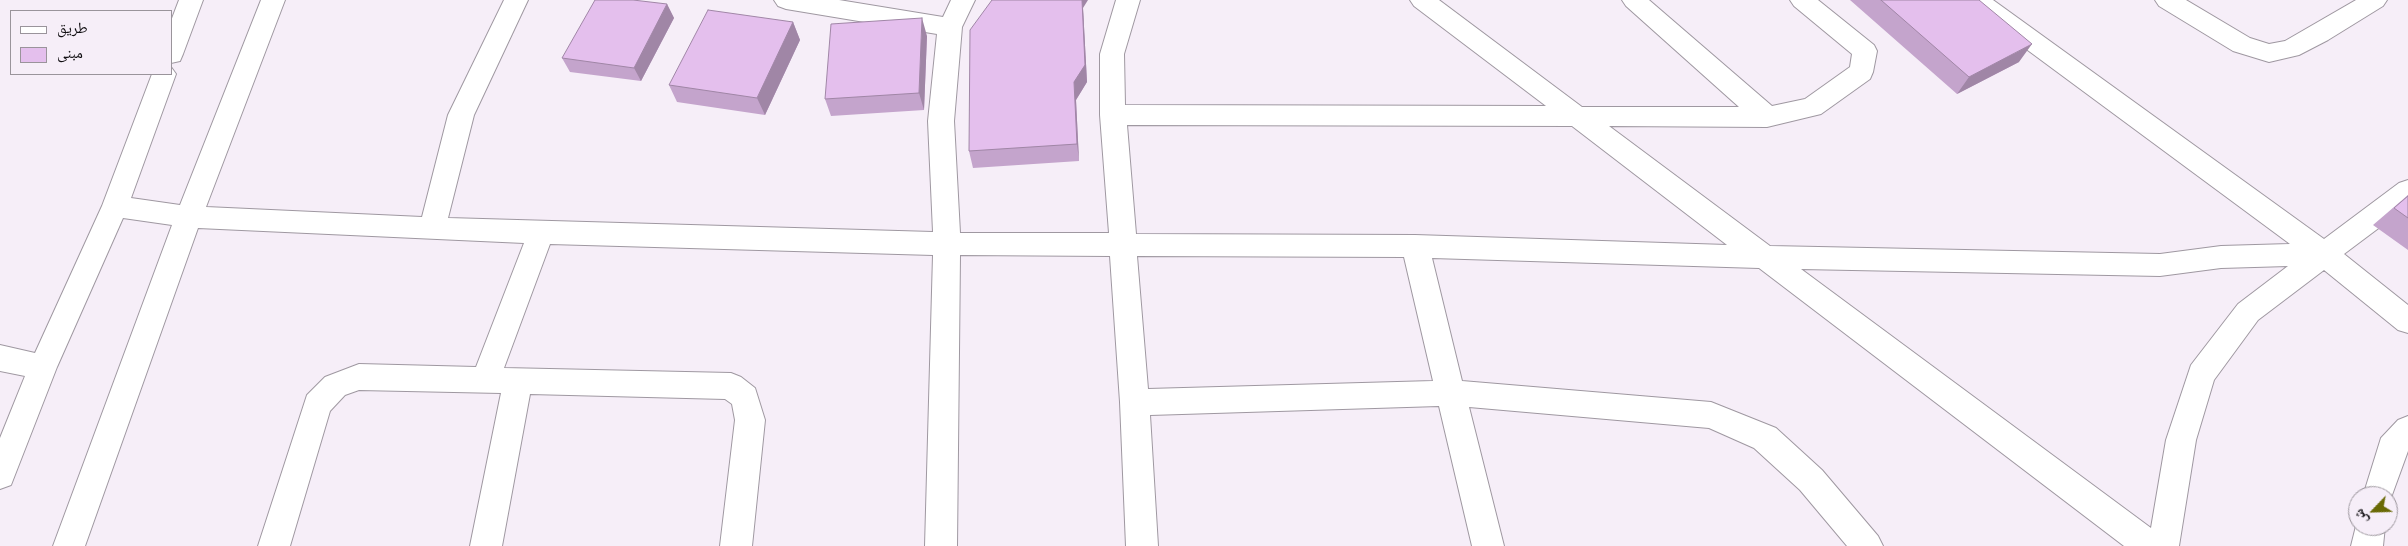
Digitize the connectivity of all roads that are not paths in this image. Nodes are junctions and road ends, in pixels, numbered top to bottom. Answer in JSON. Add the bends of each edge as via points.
{"nodes":[{"id":1,"x":191,"y":0,"type":"edge"},
{"id":2,"x":273,"y":0,"type":"edge"},
{"id":3,"x":516,"y":0,"type":"edge"},
{"id":4,"x":786,"y":0,"type":"edge"},
{"id":5,"x":963,"y":0,"type":"edge"},
{"id":6,"x":1128,"y":0,"type":"edge"},
{"id":7,"x":1422,"y":0,"type":"edge"},
{"id":8,"x":1634,"y":0,"type":"edge"},
{"id":9,"x":1802,"y":0,"type":"edge"},
{"id":10,"x":1976,"y":0,"type":"edge"},
{"id":11,"x":2167,"y":0,"type":"edge"},
{"id":12,"x":2374,"y":0,"type":"edge"},
{"id":13,"x":950,"y":27,"type":"junction"},
{"id":14,"x":172,"y":51,"type":"edge"},
{"id":15,"x":164,"y":75,"type":"edge"},
{"id":16,"x":1113,"y":115,"type":"junction"},
{"id":17,"x":1579,"y":116,"type":"junction"},
{"id":18,"x":1767,"y":117,"type":"junction"},
{"id":19,"x":2408,"y":191,"type":"edge"},
{"id":20,"x":116,"y":206,"type":"junction"},
{"id":21,"x":189,"y":217,"type":"junction"},
{"id":22,"x":432,"y":228,"type":"junction"},
{"id":23,"x":541,"y":233,"type":"junction"},
{"id":24,"x":947,"y":244,"type":"junction"},
{"id":25,"x":1121,"y":245,"type":"junction"},
{"id":26,"x":1415,"y":246,"type":"junction"},
{"id":27,"x":2324,"y":254,"type":"junction"},
{"id":28,"x":1762,"y":257,"type":"junction"},
{"id":29,"x":2408,"y":320,"type":"edge"},
{"id":30,"x":0,"y":358,"type":"edge"},
{"id":31,"x":43,"y":368,"type":"junction"},
{"id":32,"x":485,"y":380,"type":"junction"},
{"id":33,"x":518,"y":380,"type":"junction"},
{"id":34,"x":1451,"y":393,"type":"junction"},
{"id":35,"x":1135,"y":402,"type":"junction"},
{"id":36,"x":2408,"y":429,"type":"edge"},
{"id":37,"x":0,"y":475,"type":"edge"},
{"id":38,"x":2381,"y":486,"type":"edge"},
{"id":39,"x":69,"y":546,"type":"edge"},
{"id":40,"x":274,"y":546,"type":"edge"},
{"id":41,"x":486,"y":546,"type":"edge"},
{"id":42,"x":736,"y":546,"type":"edge"},
{"id":43,"x":941,"y":546,"type":"edge"},
{"id":44,"x":1142,"y":546,"type":"edge"},
{"id":45,"x":1488,"y":546,"type":"edge"},
{"id":46,"x":1867,"y":546,"type":"edge"},
{"id":47,"x":2149,"y":546,"type":"edge"},
{"id":48,"x":2163,"y":546,"type":"edge"}],
"edges":[{"from":1,"to":14,"type":"street"},
{"from":2,"to":21,"type":"street"},
{"from":3,"to":22,"type":"street","via":[[461,115]]},
{"from":4,"to":13,"type":"street"},
{"from":5,"to":13,"type":"street"},
{"from":6,"to":16,"type":"street","via":[[1112,54]]},
{"from":7,"to":17,"type":"street"},
{"from":8,"to":18,"type":"street"},
{"from":9,"to":18,"type":"street","via":[[1865,51],[1861,72],[1812,107]]},
{"from":10,"to":27,"type":"street"},
{"from":11,"to":12,"type":"street","via":[[2242,45],[2269,53],[2290,49]]},
{"from":13,"to":24,"type":"street","via":[[941,121]]},
{"from":15,"to":20,"type":"street"},
{"from":16,"to":17,"type":"street"},
{"from":16,"to":25,"type":"street"},
{"from":17,"to":18,"type":"street"},
{"from":17,"to":28,"type":"street"},
{"from":19,"to":27,"type":"street"},
{"from":20,"to":21,"type":"street"},
{"from":20,"to":31,"type":"street"},
{"from":21,"to":22,"type":"street"},
{"from":21,"to":39,"type":"street"},
{"from":22,"to":23,"type":"street"},
{"from":23,"to":24,"type":"street"},
{"from":23,"to":32,"type":"street"},
{"from":24,"to":25,"type":"street"},
{"from":24,"to":43,"type":"street"},
{"from":25,"to":26,"type":"street"},
{"from":25,"to":35,"type":"street"},
{"from":26,"to":28,"type":"street"},
{"from":26,"to":34,"type":"street"},
{"from":27,"to":28,"type":"street","via":[[2221,257],[2160,265]]},
{"from":27,"to":29,"type":"street"},
{"from":27,"to":48,"type":"street","via":[[2248,312],[2201,374],[2181,440]]},
{"from":28,"to":47,"type":"street"},
{"from":30,"to":31,"type":"street"},
{"from":31,"to":37,"type":"street"},
{"from":32,"to":33,"type":"street"},
{"from":32,"to":40,"type":"street","via":[[359,378],[335,386],[317,404]]},
{"from":33,"to":41,"type":"street"},
{"from":33,"to":42,"type":"street","via":[[731,386],[745,397],[750,420]]},
{"from":34,"to":35,"type":"street"},
{"from":34,"to":45,"type":"street"},
{"from":34,"to":46,"type":"street","via":[[1711,415],[1766,438],[1811,480]]},
{"from":35,"to":44,"type":"street"},
{"from":36,"to":38,"type":"street","via":[[2392,448]]}]}
